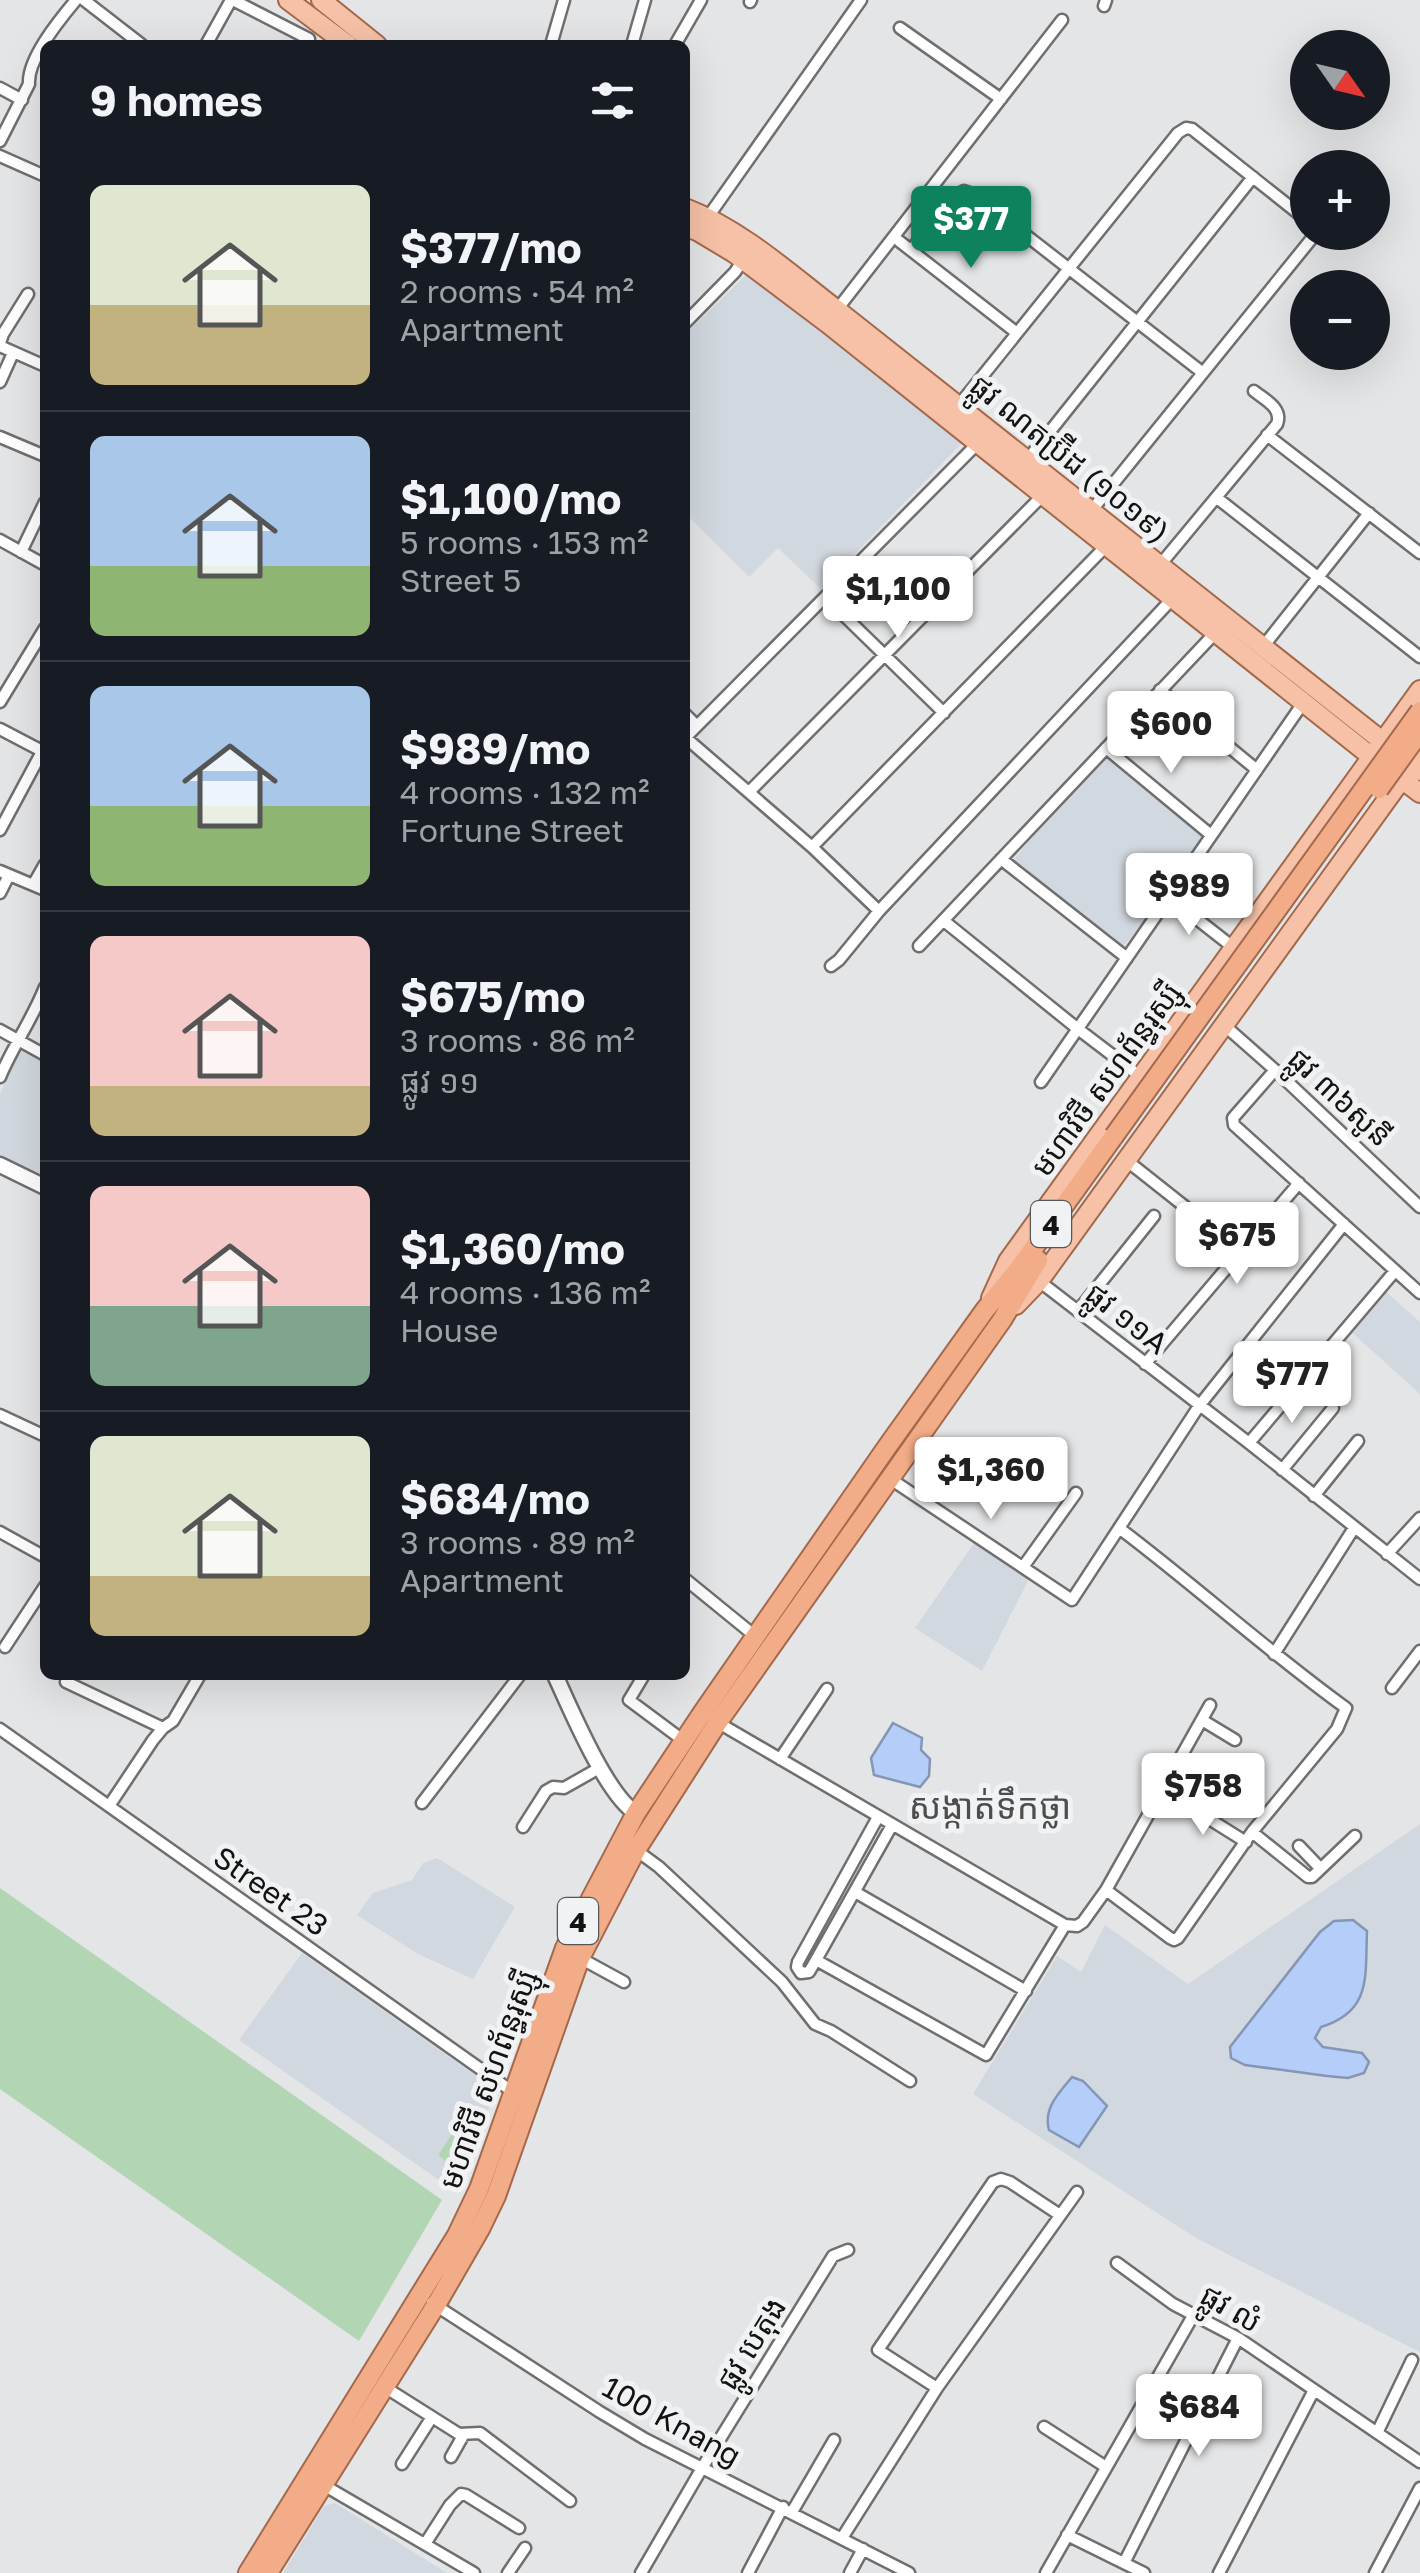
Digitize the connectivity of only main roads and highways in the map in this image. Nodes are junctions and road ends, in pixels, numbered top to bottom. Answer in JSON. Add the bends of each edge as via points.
{"nodes":[{"id":1,"x":288,"y":0,"type":"edge"},
{"id":2,"x":321,"y":0,"type":"edge"},
{"id":3,"x":342,"y":40,"type":"edge"},
{"id":4,"x":370,"y":40,"type":"edge"},
{"id":5,"x":690,"y":210,"type":"edge"},
{"id":6,"x":690,"y":228,"type":"edge"},
{"id":7,"x":832,"y":316,"type":"junction"},
{"id":8,"x":1420,"y":690,"type":"edge"},
{"id":9,"x":1420,"y":711,"type":"edge"},
{"id":10,"x":1420,"y":732,"type":"edge"},
{"id":11,"x":1377,"y":750,"type":"junction"},
{"id":12,"x":1413,"y":767,"type":"edge"},
{"id":13,"x":1420,"y":793,"type":"edge"},
{"id":14,"x":1239,"y":941,"type":"junction"},
{"id":15,"x":1273,"y":957,"type":"junction"},
{"id":16,"x":1121,"y":1146,"type":"junction"},
{"id":17,"x":985,"y":1310,"type":"junction"},
{"id":18,"x":1002,"y":1320,"type":"junction"},
{"id":19,"x":710,"y":1717,"type":"junction"},
{"id":20,"x":428,"y":2300,"type":"junction"},
{"id":21,"x":316,"y":2480,"type":"junction"},
{"id":22,"x":248,"y":2573,"type":"edge"},
{"id":23,"x":268,"y":2573,"type":"edge"}],
"edges":[{"from":1,"to":3,"type":"main road"},
{"from":2,"to":4,"type":"main road"},
{"from":5,"to":7,"type":"main road","name":"ផ្លូវ ណតប្រ៊ីដ (១០១៩)","via":[[755,247]]},
{"from":6,"to":7,"type":"main road","name":"ផ្លូវ ណតប្រ៊ីដ (១០១៩)"},
{"from":7,"to":11,"type":"main road","name":"ផ្លូវ ណតប្រ៊ីដ (១០១៩)","via":[[1303,702]]},
{"from":7,"to":11,"type":"main road","name":"ផ្លូវ ណតប្រ៊ីដ (១០១៩)","via":[[960,404],[1262,648]]},
{"from":8,"to":11,"type":"main road","name":"មហាវិថី សហព័ន្ធរុស្ស៊ី"},
{"from":9,"to":16,"type":"highway","number":"4","bridge":true},
{"from":10,"to":16,"type":"highway","number":"4","bridge":true},
{"from":11,"to":12,"type":"main road","name":"ផ្លូវ ណតប្រ៊ីដ (១០១៩)"},
{"from":11,"to":14,"type":"main road","name":"មហាវិថី សហព័ន្ធរុស្ស៊ី"},
{"from":12,"to":13,"type":"main road","name":"ផ្លូវ ណតប្រ៊ីដ (១០១៩)"},
{"from":12,"to":15,"type":"main road","name":"មហាវិថី សហព័ន្ធរុស្ស៊ី"},
{"from":14,"to":15,"type":"main road","via":[[1255,932],[1267,936]]},
{"from":14,"to":17,"type":"main road","name":"មហាវិថី សហព័ន្ធរុស្ស៊ី","via":[[1008,1260]]},
{"from":15,"to":16,"type":"main road","name":"មហាវិថី សហព័ន្ធរុស្ស៊ី"},
{"from":16,"to":17,"type":"highway","name":"មហាវិថី សហព័ន្ធរុស្ស៊ី","number":"4"},
{"from":16,"to":18,"type":"highway","name":"មហាវិថី សហព័ន្ធរុស្ស៊ី","number":"4"},
{"from":16,"to":18,"type":"main road","name":"មហាវិថី សហព័ន្ធរុស្ស៊ី","via":[[1038,1281]]},
{"from":17,"to":19,"type":"highway","name":"មហាវិថី សហព័ន្ធរុស្ស៊ី","number":"4","via":[[755,1636]]},
{"from":18,"to":19,"type":"highway","name":"មហាវិថី សហព័ន្ធរុស្ស៊ី","number":"4"},
{"from":19,"to":20,"type":"highway","name":"មហាវិថី សហព័ន្ធរុស្ស៊ី","number":"4","via":[[580,1958],[496,2196]]},
{"from":19,"to":20,"type":"highway","name":"មហាវិថី សហព័ន្ធរុស្ស៊ី","number":"4","via":[[684,1740],[636,1814],[565,1948],[479,2190]]},
{"from":20,"to":21,"type":"highway","name":"មហាវិថី សហព័ន្ធរុស្ស៊ី","number":"4"},
{"from":21,"to":22,"type":"highway","name":"មហាវិថី សហព័ន្ធរុស្ស៊ី","number":"4"},
{"from":21,"to":23,"type":"highway","name":"មហាវិថី សហព័ន្ធរុស្ស៊ី","number":"4"}]}
